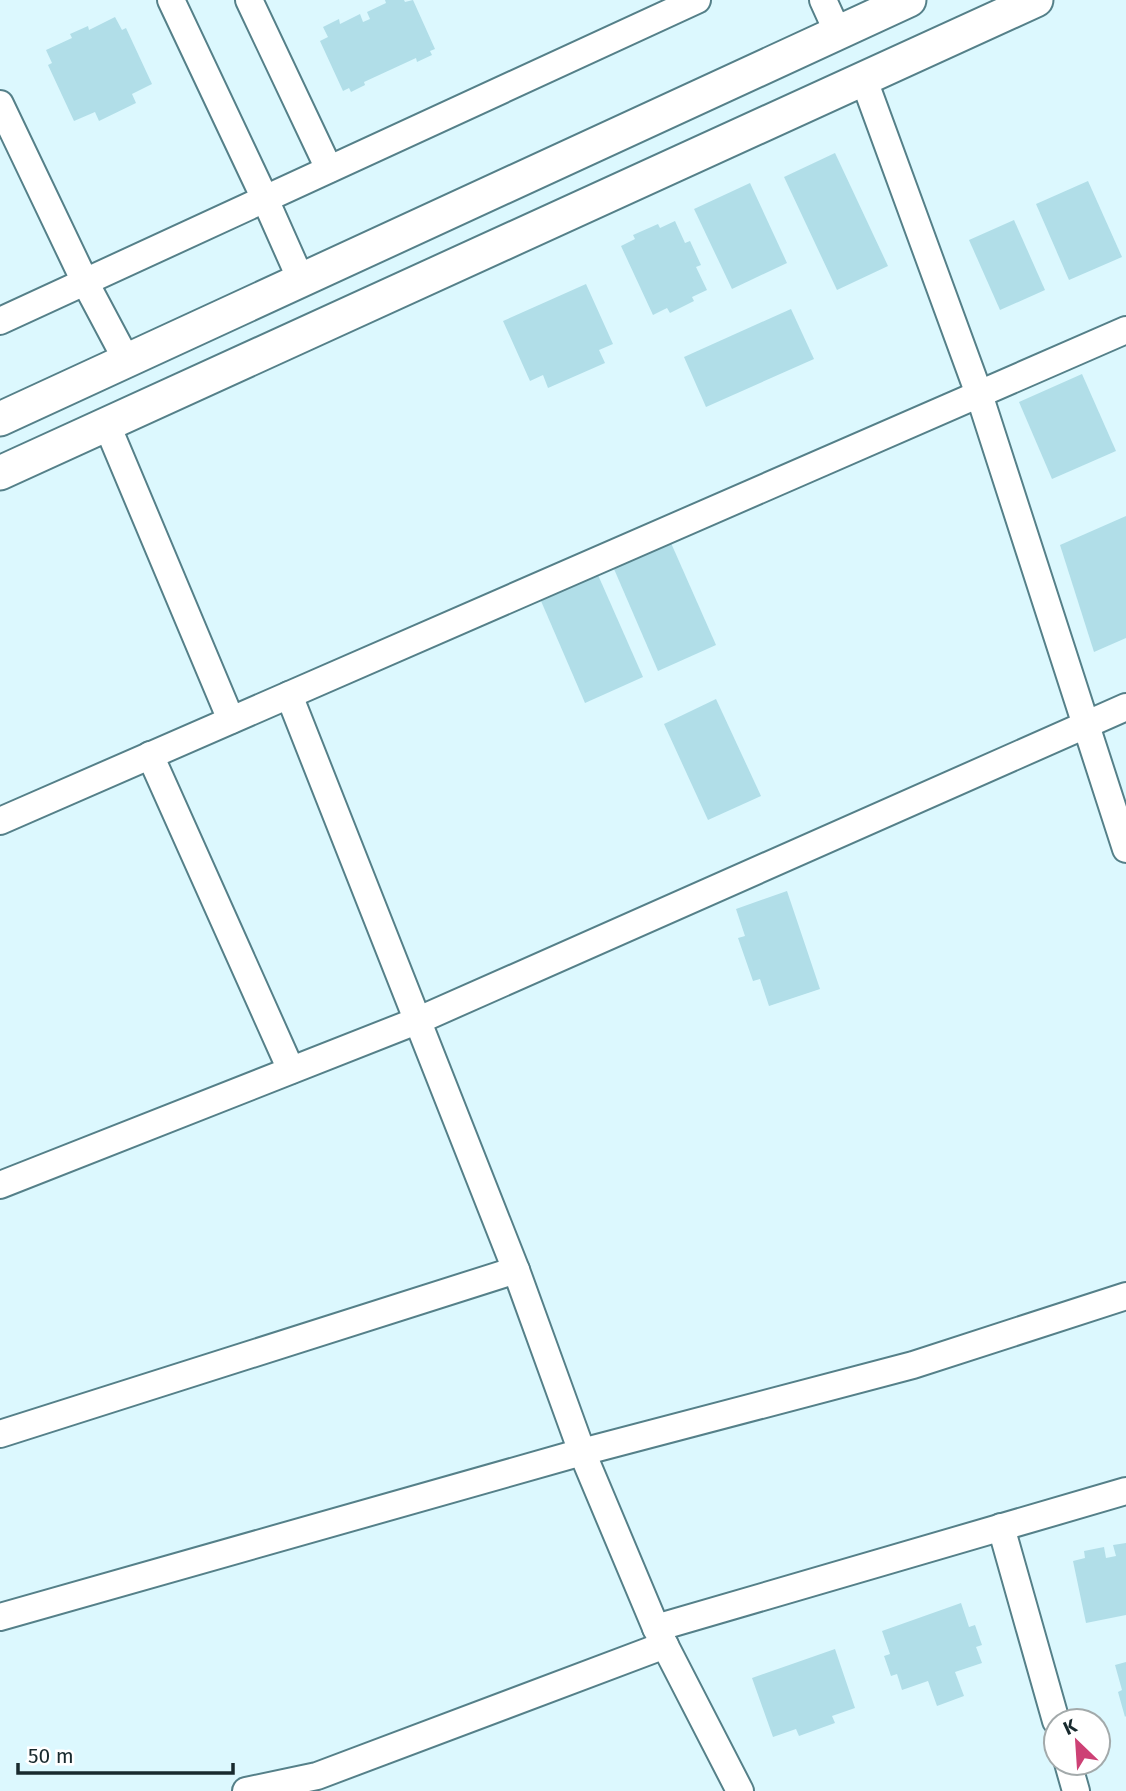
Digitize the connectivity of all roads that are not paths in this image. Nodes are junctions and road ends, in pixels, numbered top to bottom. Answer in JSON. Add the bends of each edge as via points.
{"nodes":[{"id":1,"x":171,"y":0,"type":"edge"},
{"id":2,"x":249,"y":0,"type":"edge"},
{"id":3,"x":697,"y":0,"type":"edge"},
{"id":4,"x":823,"y":0,"type":"edge"},
{"id":5,"x":909,"y":0,"type":"edge"},
{"id":6,"x":1036,"y":0,"type":"edge"},
{"id":7,"x":838,"y":33,"type":"junction"},
{"id":8,"x":864,"y":80,"type":"junction"},
{"id":9,"x":0,"y":104,"type":"edge"},
{"id":10,"x":329,"y":169,"type":"junction"},
{"id":11,"x":265,"y":199,"type":"junction"},
{"id":12,"x":301,"y":280,"type":"junction"},
{"id":13,"x":85,"y":282,"type":"junction"},
{"id":14,"x":0,"y":321,"type":"edge"},
{"id":15,"x":1126,"y":330,"type":"edge"},
{"id":16,"x":127,"y":360,"type":"junction"},
{"id":17,"x":979,"y":394,"type":"junction"},
{"id":18,"x":0,"y":419,"type":"edge"},
{"id":19,"x":107,"y":425,"type":"junction"},
{"id":20,"x":0,"y":473,"type":"edge"},
{"id":21,"x":289,"y":695,"type":"junction"},
{"id":22,"x":1126,"y":707,"type":"edge"},
{"id":23,"x":231,"y":720,"type":"junction"},
{"id":24,"x":1086,"y":725,"type":"junction"},
{"id":25,"x":150,"y":755,"type":"junction"},
{"id":26,"x":0,"y":821,"type":"edge"},
{"id":27,"x":1126,"y":849,"type":"edge"},
{"id":28,"x":419,"y":1020,"type":"junction"},
{"id":29,"x":291,"y":1070,"type":"junction"},
{"id":30,"x":0,"y":1185,"type":"edge"},
{"id":31,"x":516,"y":1270,"type":"junction"},
{"id":32,"x":1126,"y":1296,"type":"edge"},
{"id":33,"x":0,"y":1434,"type":"edge"},
{"id":34,"x":582,"y":1452,"type":"junction"},
{"id":35,"x":1126,"y":1491,"type":"edge"},
{"id":36,"x":1001,"y":1527,"type":"junction"},
{"id":37,"x":0,"y":1617,"type":"edge"},
{"id":38,"x":660,"y":1637,"type":"junction"},
{"id":39,"x":1052,"y":1707,"type":"edge"},
{"id":40,"x":246,"y":1791,"type":"edge"},
{"id":41,"x":740,"y":1791,"type":"edge"}],
"edges":[{"from":1,"to":11,"type":"street"},
{"from":2,"to":10,"type":"street"},
{"from":3,"to":10,"type":"street"},
{"from":4,"to":7,"type":"street"},
{"from":5,"to":7,"type":"street"},
{"from":6,"to":8,"type":"street"},
{"from":7,"to":12,"type":"street"},
{"from":8,"to":17,"type":"street"},
{"from":8,"to":19,"type":"street"},
{"from":9,"to":13,"type":"street"},
{"from":10,"to":11,"type":"street"},
{"from":11,"to":12,"type":"street"},
{"from":11,"to":13,"type":"street"},
{"from":12,"to":16,"type":"street"},
{"from":13,"to":14,"type":"street"},
{"from":13,"to":16,"type":"street"},
{"from":15,"to":17,"type":"street"},
{"from":16,"to":18,"type":"street"},
{"from":17,"to":21,"type":"street"},
{"from":17,"to":24,"type":"street"},
{"from":19,"to":20,"type":"street"},
{"from":19,"to":23,"type":"street"},
{"from":21,"to":23,"type":"street"},
{"from":21,"to":28,"type":"street"},
{"from":22,"to":24,"type":"street"},
{"from":23,"to":25,"type":"street"},
{"from":24,"to":27,"type":"street"},
{"from":24,"to":28,"type":"street"},
{"from":25,"to":26,"type":"street"},
{"from":25,"to":29,"type":"street"},
{"from":28,"to":29,"type":"street"},
{"from":28,"to":31,"type":"street"},
{"from":29,"to":30,"type":"street"},
{"from":31,"to":33,"type":"street"},
{"from":31,"to":34,"type":"street"},
{"from":32,"to":34,"type":"street","via":[[913,1365]]},
{"from":34,"to":37,"type":"street"},
{"from":34,"to":38,"type":"street"},
{"from":35,"to":36,"type":"street"},
{"from":36,"to":38,"type":"street"},
{"from":36,"to":39,"type":"street"},
{"from":38,"to":40,"type":"street","via":[[317,1776]]},
{"from":38,"to":41,"type":"street"}]}
